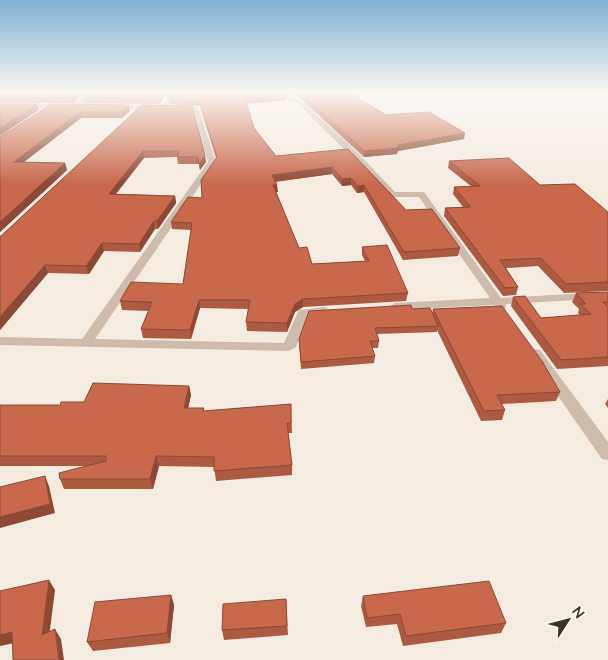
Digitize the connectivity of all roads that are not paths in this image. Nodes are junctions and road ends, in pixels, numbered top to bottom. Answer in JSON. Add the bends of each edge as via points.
{"nodes":[{"id":1,"x":200,"y":123,"type":"edge"},
{"id":2,"x":322,"y":123,"type":"edge"},
{"id":3,"x":608,"y":295,"type":"edge"},
{"id":4,"x":498,"y":301,"type":"junction"},
{"id":5,"x":381,"y":308,"type":"edge"},
{"id":6,"x":342,"y":310,"type":"edge"},
{"id":7,"x":510,"y":318,"type":"edge"},
{"id":8,"x":0,"y":341,"type":"edge"},
{"id":9,"x":86,"y":342,"type":"junction"},
{"id":10,"x":527,"y":342,"type":"edge"},
{"id":11,"x":608,"y":454,"type":"edge"}],
"edges":[{"from":1,"to":9,"type":"street","via":[[212,162]]},
{"from":2,"to":4,"type":"street","via":[[393,195],[421,194]]},
{"from":3,"to":4,"type":"street"},
{"from":4,"to":5,"type":"street"},
{"from":4,"to":7,"type":"street"},
{"from":6,"to":9,"type":"street","via":[[303,313],[289,347]]},
{"from":8,"to":9,"type":"street"},
{"from":10,"to":11,"type":"street"}]}
